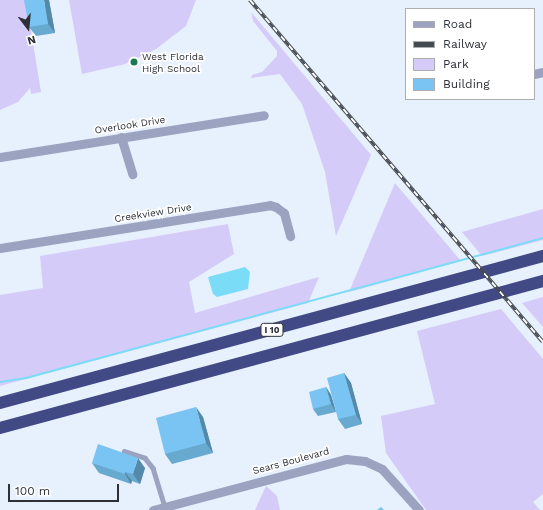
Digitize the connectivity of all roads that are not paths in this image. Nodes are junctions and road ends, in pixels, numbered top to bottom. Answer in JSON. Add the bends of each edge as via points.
{"nodes":[{"id":1,"x":264,"y":115,"type":"dead end"},
{"id":2,"x":121,"y":137,"type":"junction"},
{"id":3,"x":0,"y":157,"type":"edge"},
{"id":4,"x":132,"y":174,"type":"dead end"},
{"id":5,"x":290,"y":236,"type":"dead end"},
{"id":6,"x":0,"y":248,"type":"edge"},
{"id":7,"x":543,"y":256,"type":"edge"},
{"id":8,"x":543,"y":281,"type":"edge"},
{"id":9,"x":0,"y":403,"type":"edge"},
{"id":10,"x":0,"y":428,"type":"edge"},
{"id":11,"x":124,"y":451,"type":"edge"},
{"id":12,"x":165,"y":507,"type":"junction"},
{"id":13,"x":153,"y":510,"type":"edge"},
{"id":14,"x":419,"y":510,"type":"edge"}],
"edges":[{"from":1,"to":2,"type":"street","name":"Overlook Drive"},
{"from":2,"to":3,"type":"street","name":"Overlook Drive"},
{"from":2,"to":4,"type":"street"},
{"from":5,"to":6,"type":"street","name":"Creekview Drive","via":[[284,214],[270,205]]},
{"from":7,"to":9,"type":"highway","number":"I 10"},
{"from":8,"to":10,"type":"highway","number":"I 10"},
{"from":11,"to":12,"type":"lane","via":[[145,458],[153,468]]},
{"from":12,"to":13,"type":"street","name":"Sears Boulevard"},
{"from":12,"to":14,"type":"street","name":"Sears Boulevard","via":[[346,459],[365,461],[382,469]]}]}
